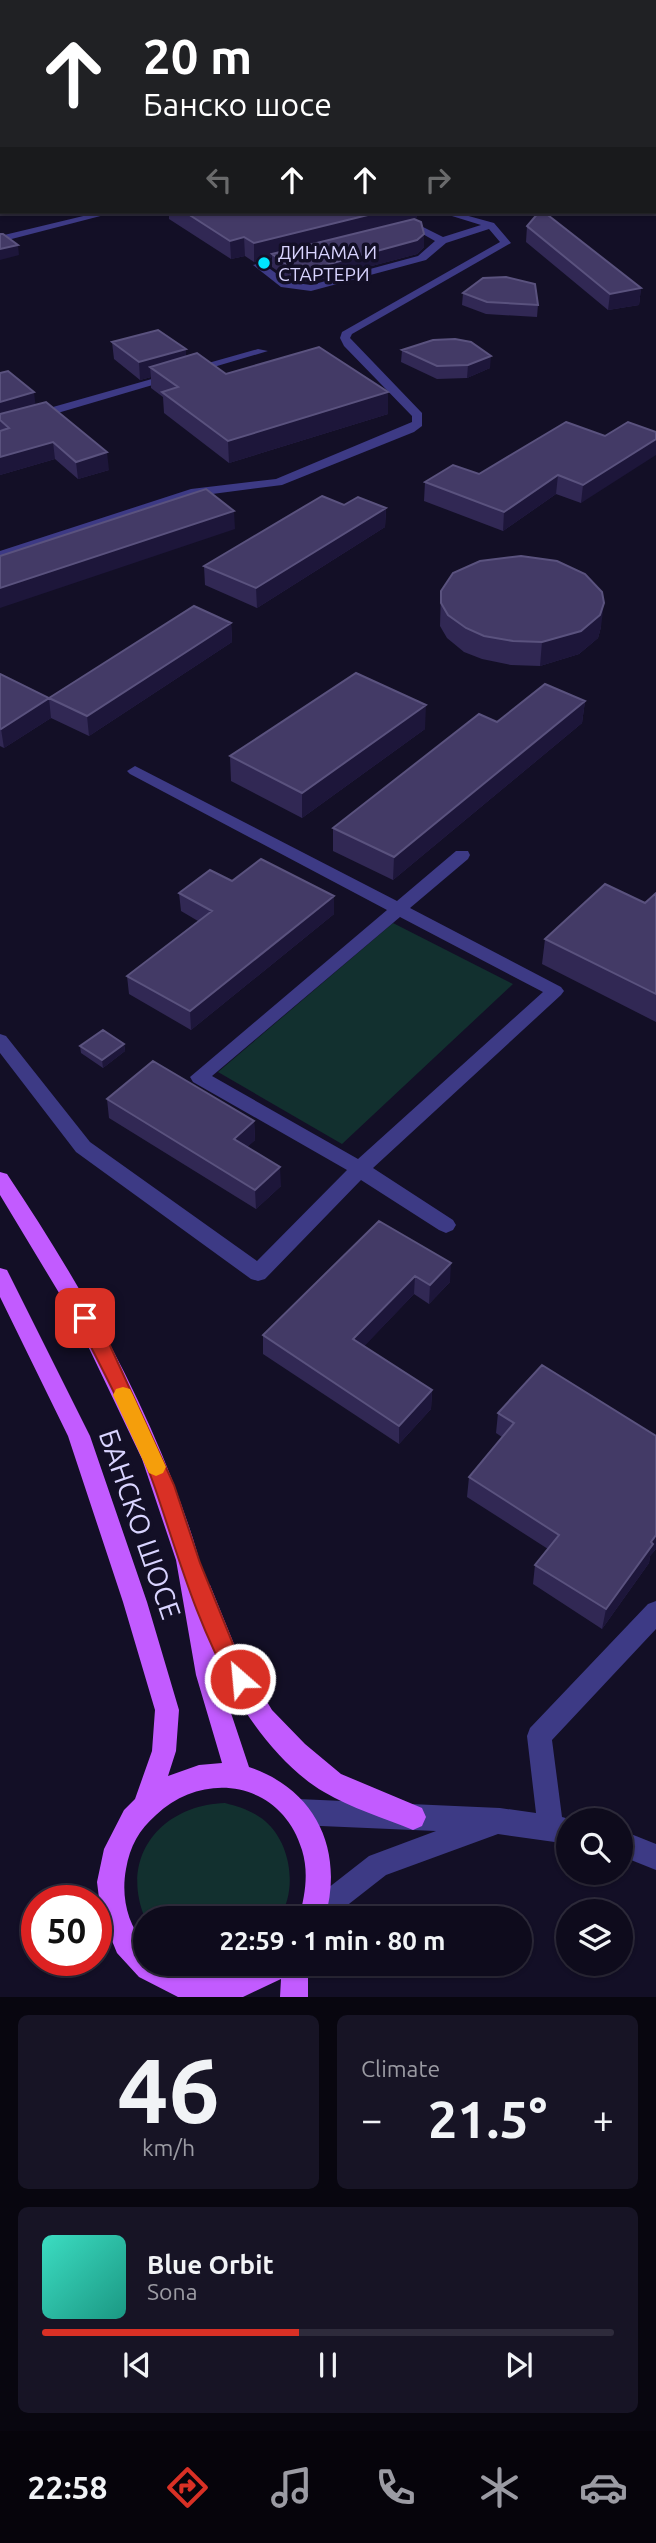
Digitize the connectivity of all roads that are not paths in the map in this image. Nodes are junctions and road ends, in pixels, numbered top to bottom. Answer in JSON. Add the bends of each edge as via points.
{"nodes":[{"id":1,"x":103,"y":214,"type":"edge"},
{"id":2,"x":451,"y":214,"type":"edge"},
{"id":3,"x":491,"y":225,"type":"junction"},
{"id":4,"x":388,"y":232,"type":"edge"},
{"id":5,"x":0,"y":239,"type":"edge"},
{"id":6,"x":442,"y":241,"type":"junction"},
{"id":7,"x":310,"y":252,"type":"edge"},
{"id":8,"x":262,"y":351,"type":"dead end"},
{"id":9,"x":0,"y":425,"type":"edge"},
{"id":10,"x":0,"y":555,"type":"edge"},
{"id":11,"x":135,"y":771,"type":"dead end"},
{"id":12,"x":462,"y":855,"type":"dead end"},
{"id":13,"x":399,"y":909,"type":"junction"},
{"id":14,"x":0,"y":1040,"type":"edge"},
{"id":15,"x":360,"y":1169,"type":"junction"},
{"id":16,"x":0,"y":1179,"type":"edge"},
{"id":17,"x":446,"y":1225,"type":"dead end"},
{"id":18,"x":0,"y":1276,"type":"edge"},
{"id":19,"x":189,"y":1563,"type":"junction"},
{"id":20,"x":656,"y":1612,"type":"edge"},
{"id":21,"x":240,"y":1777,"type":"junction"},
{"id":22,"x":147,"y":1803,"type":"junction"},
{"id":23,"x":556,"y":1811,"type":"edge"},
{"id":24,"x":298,"y":1812,"type":"junction"},
{"id":25,"x":413,"y":1817,"type":"junction"},
{"id":26,"x":500,"y":1821,"type":"junction"},
{"id":27,"x":556,"y":1828,"type":"edge"},
{"id":28,"x":633,"y":1848,"type":"edge"},
{"id":29,"x":656,"y":1857,"type":"edge"},
{"id":30,"x":315,"y":1906,"type":"edge"},
{"id":31,"x":327,"y":1906,"type":"edge"},
{"id":32,"x":261,"y":1976,"type":"edge"},
{"id":33,"x":295,"y":1976,"type":"edge"},
{"id":34,"x":167,"y":1988,"type":"edge"},
{"id":35,"x":294,"y":1997,"type":"edge"}],
"edges":[{"from":1,"to":5,"type":"street"},
{"from":2,"to":3,"type":"street"},
{"from":3,"to":6,"type":"street"},
{"from":3,"to":10,"type":"street","via":[[506,243],[346,332],[348,344],[418,415],[418,423],[410,429],[278,482],[195,492]]},
{"from":4,"to":6,"type":"street","via":[[415,226]]},
{"from":6,"to":7,"type":"street","via":[[422,258],[311,288],[285,285],[258,265]]},
{"from":8,"to":9,"type":"street"},
{"from":11,"to":13,"type":"street"},
{"from":12,"to":13,"type":"street"},
{"from":13,"to":15,"type":"street","via":[[555,991]]},
{"from":13,"to":15,"type":"street","via":[[199,1077]]},
{"from":14,"to":15,"type":"street","via":[[83,1147],[258,1273]]},
{"from":15,"to":17,"type":"street"},
{"from":16,"to":19,"type":"main road","name":"БАНСКО ШОСЕ","via":[[98,1339],[164,1485]]},
{"from":18,"to":22,"type":"main road","name":"БАНСКО ШОСЕ","via":[[79,1436],[167,1710],[164,1751]]},
{"from":19,"to":21,"type":"main road","name":"БАНСКО ШОСЕ","via":[[208,1675]]},
{"from":19,"to":25,"type":"main road","via":[[229,1660],[263,1718],[332,1783]]},
{"from":20,"to":23,"type":"street","via":[[539,1736]]},
{"from":21,"to":22,"type":"main road","via":[[206,1775],[174,1785]]},
{"from":21,"to":24,"type":"main road","via":[[273,1789]]},
{"from":22,"to":34,"type":"main road","via":[[125,1830],[112,1861],[110,1896],[118,1929],[136,1957]]},
{"from":24,"to":25,"type":"street"},
{"from":24,"to":30,"type":"main road","via":[[315,1843],[320,1879]]},
{"from":25,"to":26,"type":"street"},
{"from":26,"to":27,"type":"street"},
{"from":26,"to":31,"type":"street","via":[[378,1865]]},
{"from":28,"to":29,"type":"street"},
{"from":32,"to":34,"type":"main road","via":[[230,1988]]},
{"from":33,"to":35,"type":"main road"}]}
